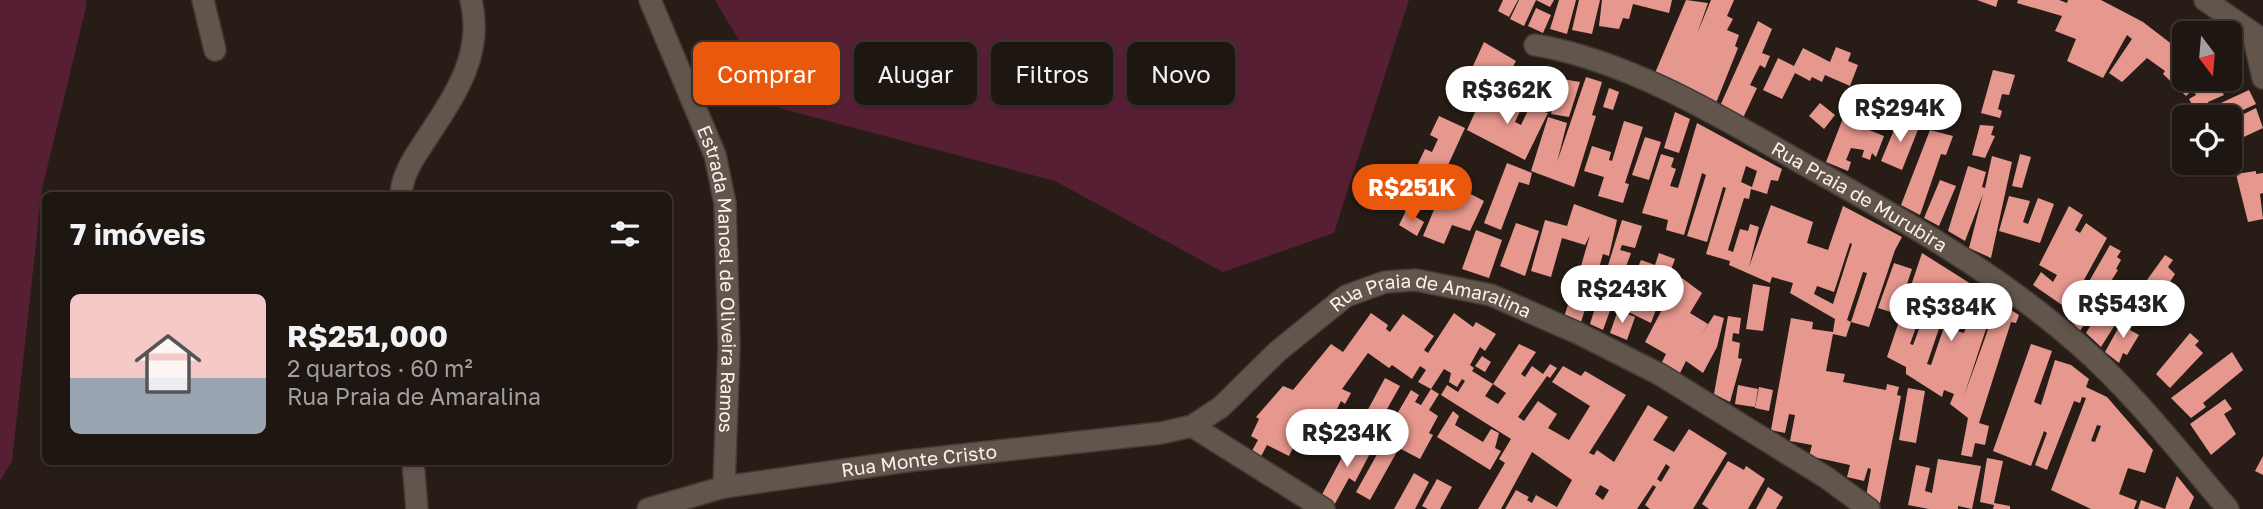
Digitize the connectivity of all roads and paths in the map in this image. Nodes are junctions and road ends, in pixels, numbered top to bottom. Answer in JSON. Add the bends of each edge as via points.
{"nodes":[{"id":1,"x":203,"y":0,"type":"edge"},
{"id":2,"x":471,"y":0,"type":"edge"},
{"id":3,"x":650,"y":0,"type":"edge"},
{"id":4,"x":2205,"y":0,"type":"edge"},
{"id":5,"x":2258,"y":37,"type":"edge"},
{"id":6,"x":1535,"y":45,"type":"dead end"},
{"id":7,"x":215,"y":50,"type":"dead end"},
{"id":8,"x":2263,"y":78,"type":"edge"},
{"id":9,"x":402,"y":192,"type":"edge"},
{"id":10,"x":1192,"y":426,"type":"junction"},
{"id":11,"x":413,"y":465,"type":"edge"},
{"id":12,"x":724,"y":487,"type":"junction"},
{"id":13,"x":417,"y":509,"type":"edge"},
{"id":14,"x":649,"y":509,"type":"edge"},
{"id":15,"x":1324,"y":509,"type":"edge"},
{"id":16,"x":1869,"y":509,"type":"edge"},
{"id":17,"x":2228,"y":509,"type":"edge"}],
"edges":[{"from":1,"to":7,"type":"street"},
{"from":2,"to":9,"type":"street","via":[[476,21],[466,74],[414,158]]},
{"from":3,"to":12,"type":"street","name":"Estrada Manoel de Oliveira Ramos","via":[[715,155],[725,203],[729,346]]},
{"from":4,"to":5,"type":"street"},
{"from":5,"to":8,"type":"street"},
{"from":6,"to":17,"type":"street","name":"Rua Praia de Murubira","via":[[1600,62],[1689,99],[1880,207],[1997,283],[2078,344],[2151,419]]},
{"from":10,"to":12,"type":"street","name":"Rua Monte Cristo"},
{"from":10,"to":15,"type":"street"},
{"from":10,"to":16,"type":"street","name":"Rua Praia de Amaralina","via":[[1221,407],[1278,351],[1346,296],[1385,282],[1416,280],[1491,295],[1580,334],[1661,375]]},
{"from":11,"to":13,"type":"street"},
{"from":12,"to":14,"type":"street","name":"Rua Monte Cristo"}]}
